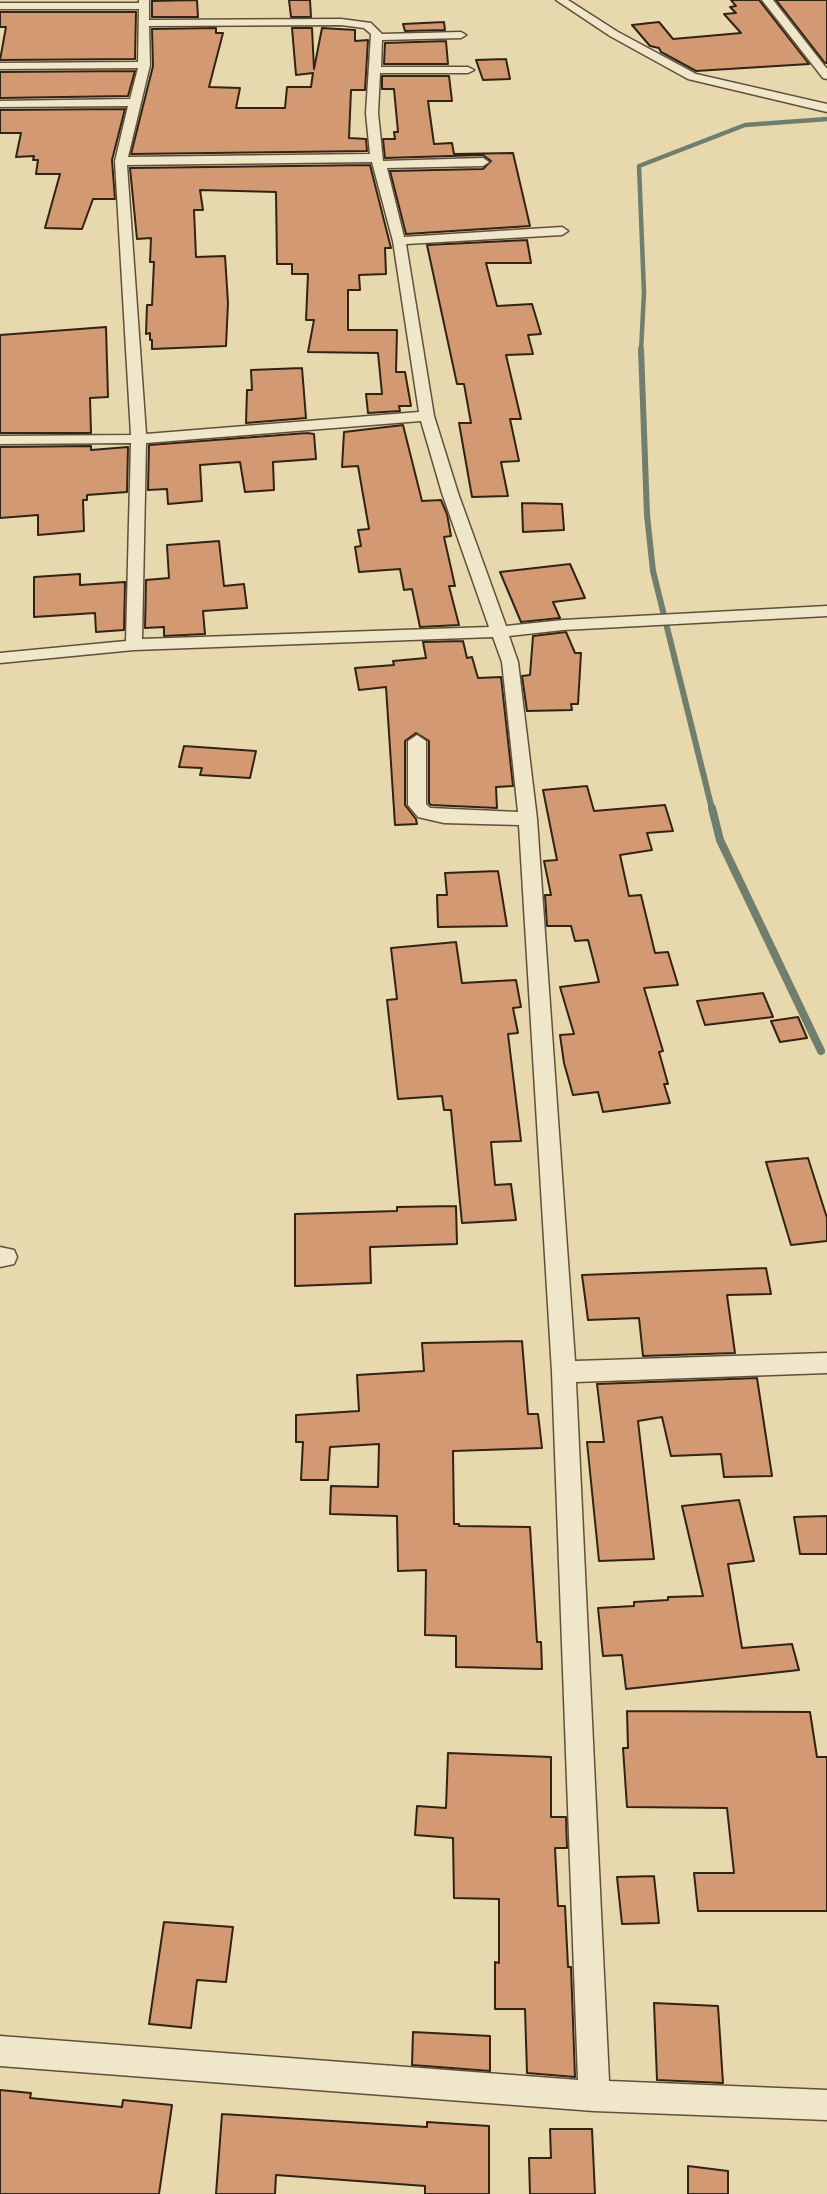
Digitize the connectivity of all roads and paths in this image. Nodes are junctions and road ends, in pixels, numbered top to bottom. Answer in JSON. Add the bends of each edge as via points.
{"nodes":[{"id":1,"x":561,"y":0,"type":"edge"},
{"id":2,"x":767,"y":0,"type":"edge"},
{"id":3,"x":144,"y":3,"type":"edge"},
{"id":4,"x":0,"y":6,"type":"edge"},
{"id":5,"x":146,"y":23,"type":"junction"},
{"id":6,"x":461,"y":35,"type":"dead end"},
{"id":7,"x":376,"y":37,"type":"junction"},
{"id":8,"x":144,"y":65,"type":"junction"},
{"id":9,"x":0,"y":66,"type":"edge"},
{"id":10,"x":468,"y":69,"type":"dead end"},
{"id":11,"x":376,"y":70,"type":"junction"},
{"id":12,"x":827,"y":76,"type":"edge"},
{"id":13,"x":136,"y":102,"type":"junction"},
{"id":14,"x":0,"y":104,"type":"edge"},
{"id":15,"x":827,"y":108,"type":"edge"},
{"id":16,"x":121,"y":161,"type":"junction"},
{"id":17,"x":377,"y":162,"type":"junction"},
{"id":18,"x":484,"y":162,"type":"dead end"},
{"id":19,"x":562,"y":232,"type":"dead end"},
{"id":20,"x":399,"y":241,"type":"junction"},
{"id":21,"x":427,"y":416,"type":"junction"},
{"id":22,"x":139,"y":439,"type":"junction"},
{"id":23,"x":0,"y":440,"type":"edge"},
{"id":24,"x":827,"y":611,"type":"edge"},
{"id":25,"x":500,"y":632,"type":"junction"},
{"id":26,"x":134,"y":645,"type":"junction"},
{"id":27,"x":0,"y":658,"type":"edge"},
{"id":28,"x":418,"y":741,"type":"dead end"},
{"id":29,"x":527,"y":819,"type":"junction"},
{"id":30,"x":827,"y":1363,"type":"edge"},
{"id":31,"x":564,"y":1372,"type":"junction"},
{"id":32,"x":0,"y":2051,"type":"edge"},
{"id":33,"x":594,"y":2096,"type":"junction"},
{"id":34,"x":827,"y":2105,"type":"edge"}],
"edges":[{"from":1,"to":15,"type":"street","via":[[692,77]]},
{"from":2,"to":12,"type":"street"},
{"from":3,"to":4,"type":"street"},
{"from":3,"to":5,"type":"street"},
{"from":5,"to":7,"type":"street","via":[[341,22],[367,25]]},
{"from":5,"to":8,"type":"street"},
{"from":6,"to":7,"type":"street"},
{"from":7,"to":11,"type":"street"},
{"from":8,"to":9,"type":"street"},
{"from":8,"to":13,"type":"street"},
{"from":10,"to":11,"type":"street"},
{"from":11,"to":17,"type":"street","via":[[372,113]]},
{"from":13,"to":14,"type":"street"},
{"from":13,"to":16,"type":"street"},
{"from":16,"to":17,"type":"street"},
{"from":16,"to":22,"type":"street"},
{"from":17,"to":18,"type":"street"},
{"from":17,"to":20,"type":"street"},
{"from":19,"to":20,"type":"street"},
{"from":20,"to":21,"type":"street"},
{"from":21,"to":22,"type":"street"},
{"from":21,"to":25,"type":"street"},
{"from":22,"to":23,"type":"street"},
{"from":22,"to":26,"type":"street"},
{"from":24,"to":25,"type":"street"},
{"from":25,"to":26,"type":"street"},
{"from":25,"to":29,"type":"street","via":[[510,662]]},
{"from":26,"to":27,"type":"street"},
{"from":28,"to":29,"type":"street","via":[[417,805],[424,813]]},
{"from":29,"to":31,"type":"street"},
{"from":30,"to":31,"type":"street"},
{"from":31,"to":33,"type":"street"},
{"from":32,"to":33,"type":"street"},
{"from":33,"to":34,"type":"street"}]}
